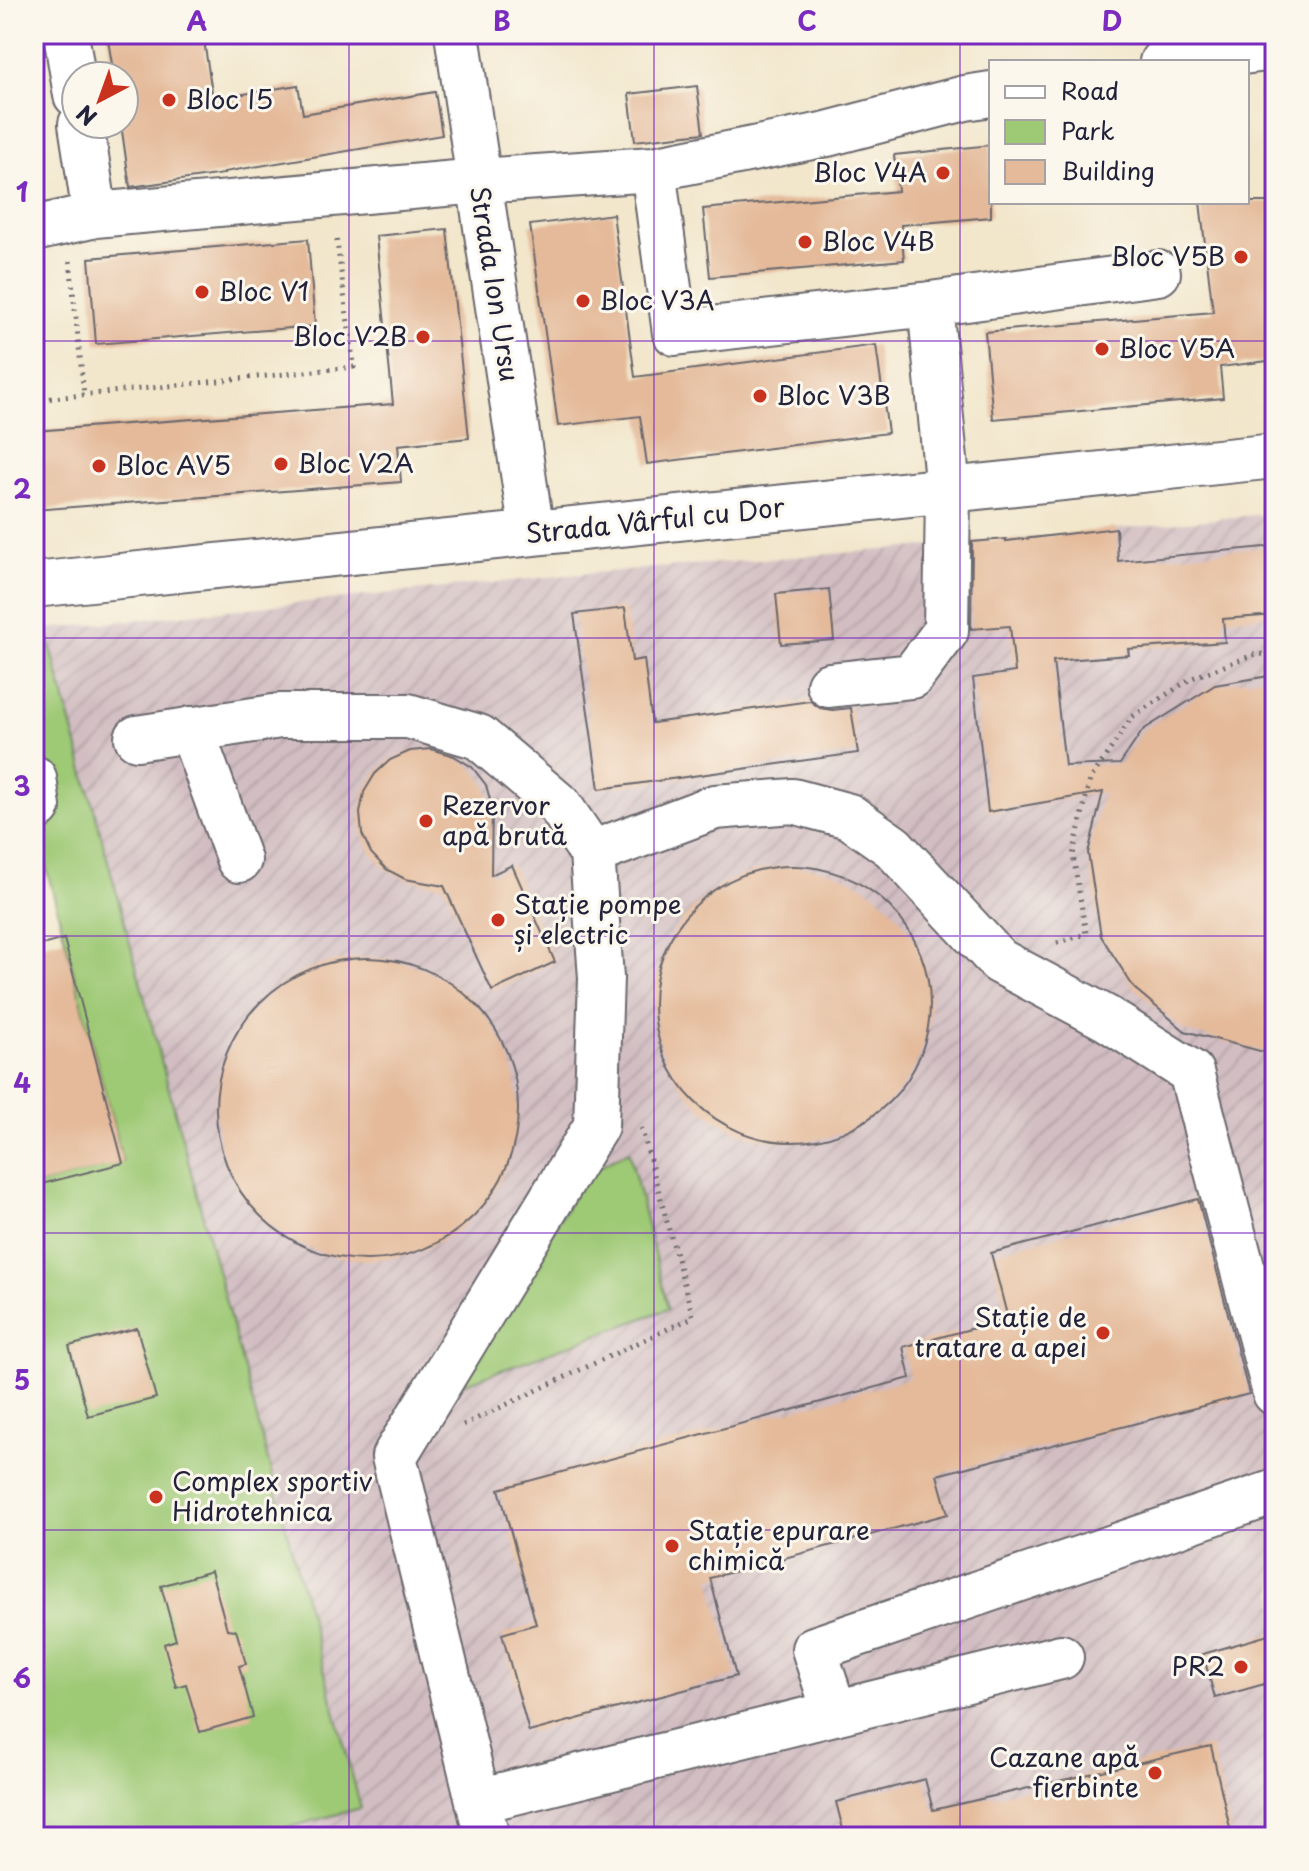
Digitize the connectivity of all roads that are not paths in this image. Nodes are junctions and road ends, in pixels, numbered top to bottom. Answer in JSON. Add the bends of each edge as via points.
{"nodes":[{"id":1,"x":66,"y":34,"type":"edge"},
{"id":2,"x":457,"y":34,"type":"edge"},
{"id":3,"x":1154,"y":34,"type":"edge"},
{"id":4,"x":1275,"y":48,"type":"edge"},
{"id":5,"x":70,"y":60,"type":"edge"},
{"id":6,"x":1160,"y":60,"type":"edge"},
{"id":7,"x":1176,"y":60,"type":"edge"},
{"id":8,"x":989,"y":94,"type":"edge"},
{"id":9,"x":78,"y":140,"type":"edge"},
{"id":10,"x":653,"y":169,"type":"junction"},
{"id":11,"x":479,"y":181,"type":"junction"},
{"id":12,"x":65,"y":222,"type":"edge"},
{"id":13,"x":1158,"y":273,"type":"dead end"},
{"id":14,"x":930,"y":304,"type":"junction"},
{"id":15,"x":1275,"y":456,"type":"edge"},
{"id":16,"x":948,"y":491,"type":"junction"},
{"id":17,"x":532,"y":533,"type":"junction"},
{"id":18,"x":34,"y":585,"type":"edge"},
{"id":19,"x":829,"y":685,"type":"dead end"},
{"id":20,"x":191,"y":729,"type":"junction"},
{"id":21,"x":137,"y":738,"type":"dead end"},
{"id":22,"x":34,"y":778,"type":"edge"},
{"id":23,"x":34,"y":809,"type":"edge"},
{"id":24,"x":592,"y":853,"type":"junction"},
{"id":25,"x":239,"y":860,"type":"dead end"},
{"id":26,"x":1275,"y":1393,"type":"edge"},
{"id":27,"x":1275,"y":1492,"type":"edge"},
{"id":28,"x":1061,"y":1657,"type":"dead end"},
{"id":29,"x":835,"y":1713,"type":"junction"},
{"id":30,"x":482,"y":1819,"type":"edge"}],
"edges":[{"from":1,"to":5,"type":"street"},
{"from":2,"to":11,"type":"street","name":"Strada Ion Ursu"},
{"from":3,"to":6,"type":"street"},
{"from":4,"to":7,"type":"street"},
{"from":8,"to":10,"type":"street"},
{"from":9,"to":12,"type":"street"},
{"from":10,"to":11,"type":"street"},
{"from":10,"to":14,"type":"street","via":[[675,333]]},
{"from":11,"to":12,"type":"street"},
{"from":11,"to":17,"type":"street","name":"Strada Ion Ursu"},
{"from":13,"to":14,"type":"street"},
{"from":14,"to":16,"type":"street"},
{"from":15,"to":16,"type":"street","name":"Strada Vârful cu Dor"},
{"from":16,"to":17,"type":"street","name":"Strada Vârful cu Dor"},
{"from":16,"to":19,"type":"street","via":[[946,631],[912,676]]},
{"from":17,"to":18,"type":"street","name":"Strada Vârful cu Dor"},
{"from":20,"to":21,"type":"street"},
{"from":20,"to":24,"type":"street","via":[[280,716],[408,716],[479,737],[560,806]]},
{"from":20,"to":25,"type":"street"},
{"from":22,"to":23,"type":"street"},
{"from":24,"to":26,"type":"street","via":[[715,807],[793,801],[849,816],[893,847],[999,961],[1106,1018],[1191,1072]]},
{"from":24,"to":30,"type":"street","via":[[601,978],[596,1126],[394,1457]]},
{"from":27,"to":29,"type":"street","via":[[814,1649]]},
{"from":28,"to":29,"type":"street"},
{"from":29,"to":30,"type":"street"}]}
